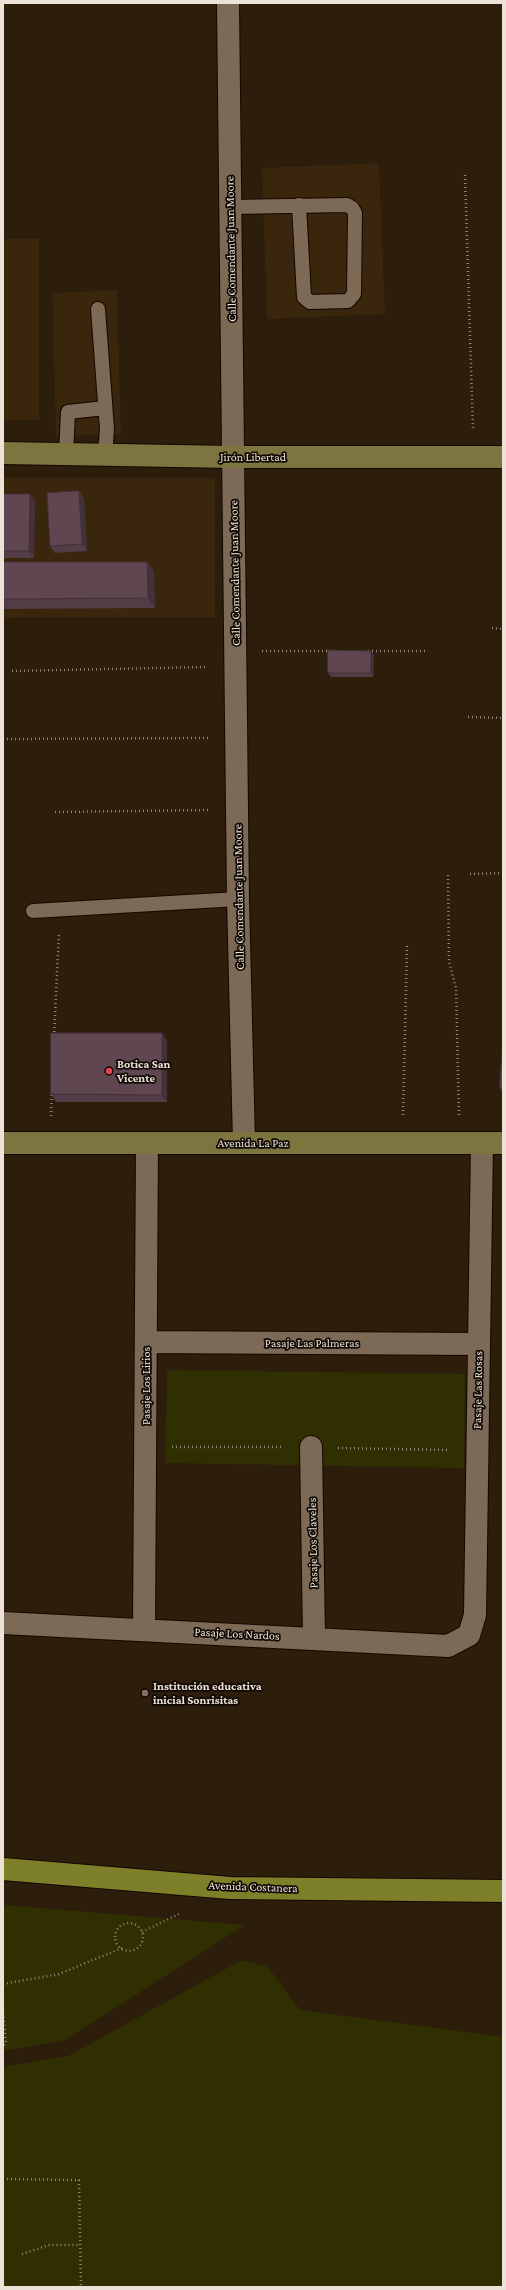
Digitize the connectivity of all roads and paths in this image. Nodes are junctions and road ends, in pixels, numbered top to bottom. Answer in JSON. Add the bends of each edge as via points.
{"nodes":[{"id":1,"x":228,"y":3,"type":"edge"},
{"id":2,"x":465,"y":174,"type":"dead end"},
{"id":3,"x":299,"y":205,"type":"junction"},
{"id":4,"x":230,"y":207,"type":"junction"},
{"id":5,"x":98,"y":309,"type":"dead end"},
{"id":6,"x":105,"y":408,"type":"junction"},
{"id":7,"x":3,"y":453,"type":"edge"},
{"id":8,"x":66,"y":454,"type":"junction"},
{"id":9,"x":105,"y":455,"type":"junction"},
{"id":10,"x":233,"y":457,"type":"junction"},
{"id":11,"x":474,"y":457,"type":"junction"},
{"id":12,"x":503,"y":457,"type":"edge"},
{"id":13,"x":492,"y":628,"type":"dead end"},
{"id":14,"x":503,"y":628,"type":"edge"},
{"id":15,"x":332,"y":651,"type":"edge"},
{"id":16,"x":364,"y":651,"type":"edge"},
{"id":17,"x":428,"y":651,"type":"dead end"},
{"id":18,"x":236,"y":659,"type":"junction"},
{"id":19,"x":12,"y":671,"type":"dead end"},
{"id":20,"x":468,"y":717,"type":"dead end"},
{"id":21,"x":503,"y":718,"type":"edge"},
{"id":22,"x":238,"y":738,"type":"junction"},
{"id":23,"x":7,"y":739,"type":"dead end"},
{"id":24,"x":239,"y":809,"type":"junction"},
{"id":25,"x":55,"y":812,"type":"dead end"},
{"id":26,"x":503,"y":873,"type":"edge"},
{"id":27,"x":470,"y":874,"type":"dead end"},
{"id":28,"x":448,"y":875,"type":"dead end"},
{"id":29,"x":238,"y":899,"type":"junction"},
{"id":30,"x":33,"y":911,"type":"dead end"},
{"id":31,"x":59,"y":927,"type":"dead end"},
{"id":32,"x":407,"y":946,"type":"dead end"},
{"id":33,"x":54,"y":1042,"type":"edge"},
{"id":34,"x":52,"y":1089,"type":"edge"},
{"id":35,"x":3,"y":1143,"type":"edge"},
{"id":36,"x":50,"y":1143,"type":"junction"},
{"id":37,"x":147,"y":1143,"type":"junction"},
{"id":38,"x":244,"y":1143,"type":"junction"},
{"id":39,"x":403,"y":1143,"type":"junction"},
{"id":40,"x":460,"y":1143,"type":"junction"},
{"id":41,"x":492,"y":1143,"type":"edge"},
{"id":42,"x":146,"y":1342,"type":"junction"},
{"id":43,"x":478,"y":1344,"type":"junction"},
{"id":44,"x":311,"y":1447,"type":"dead end"},
{"id":45,"x":3,"y":1623,"type":"edge"},
{"id":46,"x":144,"y":1629,"type":"junction"},
{"id":47,"x":469,"y":1635,"type":"joint"},
{"id":48,"x":314,"y":1638,"type":"junction"},
{"id":49,"x":3,"y":1869,"type":"edge"},
{"id":50,"x":503,"y":1891,"type":"edge"},
{"id":51,"x":122,"y":1948,"type":"junction"},
{"id":52,"x":3,"y":1984,"type":"edge"},
{"id":53,"x":3,"y":2010,"type":"edge"},
{"id":54,"x":3,"y":2046,"type":"edge"},
{"id":55,"x":3,"y":2179,"type":"edge"},
{"id":56,"x":80,"y":2245,"type":"junction"},
{"id":57,"x":22,"y":2254,"type":"dead end"},
{"id":58,"x":80,"y":2287,"type":"edge"}],
"edges":[{"from":1,"to":4,"type":"street","name":"Calle Comendante Juan Moore"},
{"from":2,"to":11,"type":"path"},
{"from":3,"to":3,"type":"lane","via":[[304,297],[310,302],[348,301],[354,294],[352,208],[347,204]]},
{"from":3,"to":4,"type":"lane"},
{"from":4,"to":10,"type":"street","name":"Calle Comendante Juan Moore"},
{"from":5,"to":6,"type":"lane"},
{"from":6,"to":8,"type":"lane","via":[[68,412]]},
{"from":6,"to":9,"type":"lane"},
{"from":7,"to":8,"type":"street","name":"Jirón Libertad"},
{"from":8,"to":9,"type":"street","name":"Jirón Libertad"},
{"from":9,"to":10,"type":"street","name":"Jirón Libertad"},
{"from":10,"to":11,"type":"street","name":"Jirón Libertad"},
{"from":10,"to":18,"type":"street","name":"Calle Comendante Juan Moore"},
{"from":11,"to":12,"type":"street","name":"Jirón Libertad"},
{"from":13,"to":14,"type":"path"},
{"from":15,"to":18,"type":"path"},
{"from":16,"to":17,"type":"path"},
{"from":18,"to":19,"type":"path"},
{"from":18,"to":22,"type":"street","name":"Calle Comendante Juan Moore"},
{"from":20,"to":21,"type":"path"},
{"from":22,"to":23,"type":"path"},
{"from":22,"to":24,"type":"street","name":"Calle Comendante Juan Moore"},
{"from":24,"to":25,"type":"path"},
{"from":24,"to":29,"type":"street","name":"Calle Comendante Juan Moore"},
{"from":26,"to":27,"type":"path"},
{"from":28,"to":40,"type":"path","via":[[449,962],[456,988]]},
{"from":29,"to":30,"type":"lane"},
{"from":29,"to":38,"type":"street","name":"Calle Comendante Juan Moore"},
{"from":31,"to":33,"type":"path"},
{"from":32,"to":39,"type":"path"},
{"from":34,"to":36,"type":"path"},
{"from":35,"to":36,"type":"street","name":"Avenida La Paz"},
{"from":36,"to":37,"type":"street","name":"Avenida La Paz"},
{"from":37,"to":38,"type":"street","name":"Avenida La Paz"},
{"from":37,"to":42,"type":"street","name":"Pasaje Los Lirios"},
{"from":38,"to":39,"type":"street","name":"Avenida La Paz"},
{"from":39,"to":40,"type":"street","name":"Avenida La Paz"},
{"from":40,"to":41,"type":"street","name":"Avenida La Paz"},
{"from":41,"to":43,"type":"street","name":"Pasaje Las Rosas"},
{"from":42,"to":43,"type":"street","name":"Pasaje Las Palmeras"},
{"from":42,"to":46,"type":"street","name":"Pasaje Los Lirios"},
{"from":43,"to":47,"type":"street","name":"Pasaje Las Rosas","via":[[475,1615]]},
{"from":44,"to":48,"type":"street","name":"Pasaje Los Claveles"},
{"from":45,"to":46,"type":"street","name":"Pasaje Los Nardos"},
{"from":46,"to":48,"type":"street","name":"Pasaje Los Nardos"},
{"from":47,"to":48,"type":"street","name":"Pasaje Los Nardos","via":[[448,1646]]},
{"from":49,"to":50,"type":"main road","name":"Avenida Costanera","via":[[230,1888]]},
{"from":51,"to":51,"type":"path","via":[[116,1941],[119,1928],[127,1924],[136,1925],[142,1932],[140,1945],[134,1950]]},
{"from":51,"to":52,"type":"path","via":[[59,1974]]},
{"from":53,"to":54,"type":"path","via":[[6,2043]]},
{"from":55,"to":56,"type":"path","via":[[79,2180]]},
{"from":56,"to":57,"type":"path","via":[[49,2245]]},
{"from":56,"to":58,"type":"path"}]}
